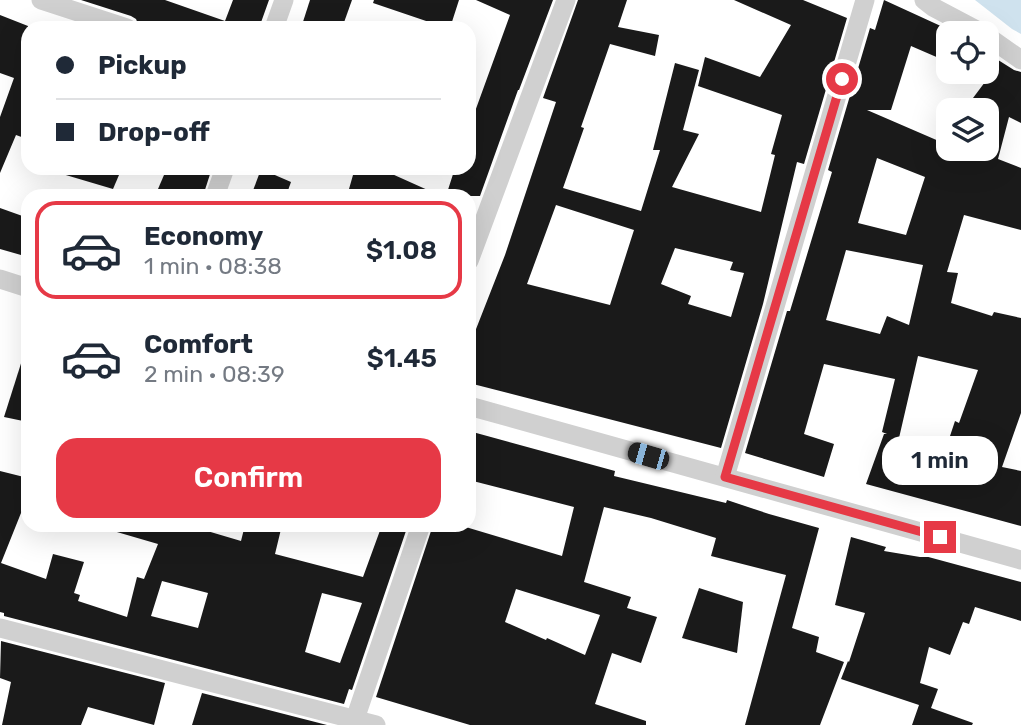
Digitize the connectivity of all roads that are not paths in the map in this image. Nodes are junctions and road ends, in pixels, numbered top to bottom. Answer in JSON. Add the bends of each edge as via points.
{"nodes":[{"id":1,"x":41,"y":0,"type":"edge"},
{"id":2,"x":284,"y":0,"type":"edge"},
{"id":3,"x":566,"y":0,"type":"edge"},
{"id":4,"x":865,"y":0,"type":"edge"},
{"id":5,"x":924,"y":0,"type":"edge"},
{"id":6,"x":106,"y":21,"type":"edge"},
{"id":7,"x":276,"y":21,"type":"edge"},
{"id":8,"x":959,"y":21,"type":"edge"},
{"id":9,"x":999,"y":44,"type":"edge"},
{"id":10,"x":1021,"y":60,"type":"edge"},
{"id":11,"x":476,"y":242,"type":"edge"},
{"id":12,"x":0,"y":279,"type":"edge"},
{"id":13,"x":21,"y":286,"type":"edge"},
{"id":14,"x":476,"y":408,"type":"edge"},
{"id":15,"x":725,"y":477,"type":"junction"},
{"id":16,"x":419,"y":532,"type":"edge"},
{"id":17,"x":1021,"y":560,"type":"edge"},
{"id":18,"x":0,"y":628,"type":"edge"},
{"id":19,"x":354,"y":722,"type":"edge"},
{"id":20,"x":376,"y":725,"type":"edge"}],
"edges":[{"from":1,"to":6,"type":"street"},
{"from":2,"to":7,"type":"street"},
{"from":3,"to":11,"type":"street"},
{"from":4,"to":15,"type":"street"},
{"from":5,"to":8,"type":"street"},
{"from":9,"to":10,"type":"street"},
{"from":12,"to":13,"type":"street"},
{"from":14,"to":15,"type":"street"},
{"from":15,"to":17,"type":"street"},
{"from":16,"to":19,"type":"street"},
{"from":18,"to":19,"type":"street"},
{"from":19,"to":20,"type":"street"}]}
